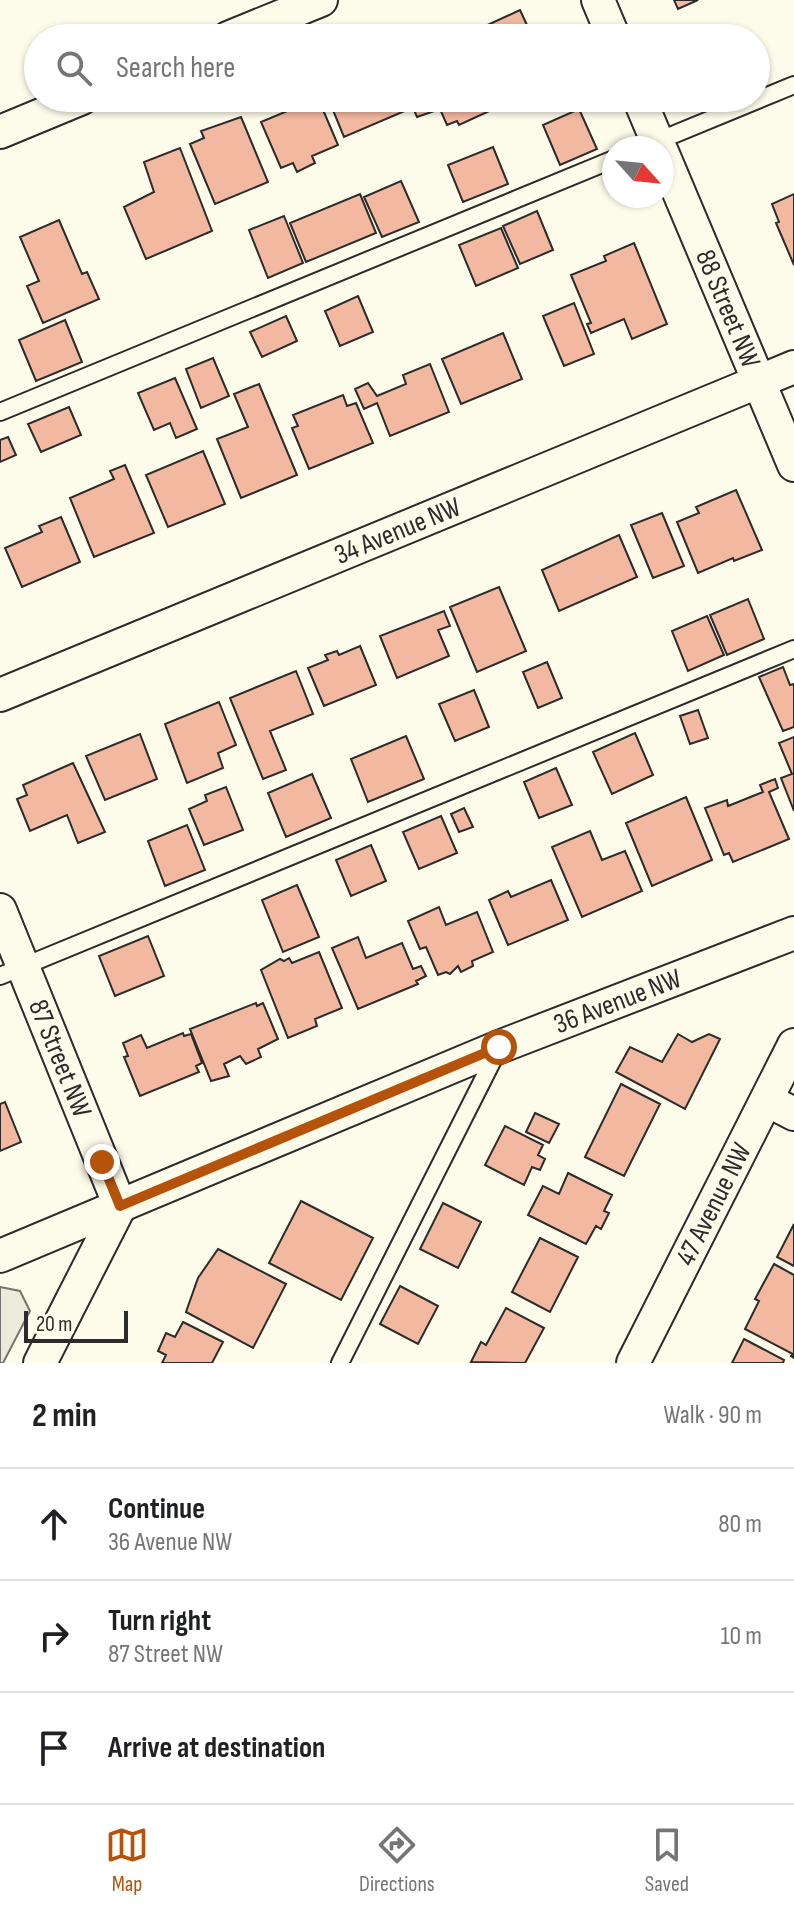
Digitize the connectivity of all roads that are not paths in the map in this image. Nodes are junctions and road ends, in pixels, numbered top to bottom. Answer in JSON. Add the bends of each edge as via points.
{"nodes":[{"id":1,"x":321,"y":0,"type":"edge"},
{"id":2,"x":598,"y":0,"type":"edge"},
{"id":3,"x":262,"y":24,"type":"edge"},
{"id":4,"x":608,"y":24,"type":"edge"},
{"id":5,"x":794,"y":85,"type":"edge"},
{"id":6,"x":770,"y":96,"type":"edge"},
{"id":7,"x":48,"y":112,"type":"edge"},
{"id":8,"x":644,"y":112,"type":"edge"},
{"id":9,"x":733,"y":112,"type":"edge"},
{"id":10,"x":0,"y":132,"type":"edge"},
{"id":11,"x":651,"y":136,"type":"edge"},
{"id":12,"x":674,"y":139,"type":"edge"},
{"id":13,"x":602,"y":164,"type":"edge"},
{"id":14,"x":674,"y":190,"type":"edge"},
{"id":15,"x":794,"y":367,"type":"edge"},
{"id":16,"x":759,"y":381,"type":"junction"},
{"id":17,"x":0,"y":412,"type":"edge"},
{"id":18,"x":794,"y":465,"type":"edge"},
{"id":19,"x":794,"y":649,"type":"edge"},
{"id":20,"x":0,"y":695,"type":"edge"},
{"id":21,"x":0,"y":910,"type":"edge"},
{"id":22,"x":794,"y":933,"type":"edge"},
{"id":23,"x":12,"y":971,"type":"edge"},
{"id":24,"x":794,"y":1045,"type":"edge"},
{"id":25,"x":499,"y":1047,"type":"junction"},
{"id":26,"x":780,"y":1107,"type":"edge"},
{"id":27,"x":120,"y":1206,"type":"junction"},
{"id":28,"x":0,"y":1256,"type":"edge"},
{"id":29,"x":40,"y":1363,"type":"edge"},
{"id":30,"x":340,"y":1363,"type":"edge"},
{"id":31,"x":633,"y":1363,"type":"edge"}],
"edges":[{"from":1,"to":3,"type":"street"},
{"from":2,"to":4,"type":"street"},
{"from":5,"to":6,"type":"lane"},
{"from":7,"to":10,"type":"street"},
{"from":8,"to":11,"type":"street","name":"88 Street NW"},
{"from":9,"to":12,"type":"lane"},
{"from":13,"to":17,"type":"lane"},
{"from":14,"to":16,"type":"street","name":"88 Street NW"},
{"from":15,"to":16,"type":"street","name":"34 Avenue NW"},
{"from":16,"to":18,"type":"street","name":"88 Street NW"},
{"from":16,"to":20,"type":"street","name":"34 Avenue NW"},
{"from":19,"to":23,"type":"lane"},
{"from":21,"to":23,"type":"street","name":"87 Street NW"},
{"from":22,"to":25,"type":"street","name":"36 Avenue NW"},
{"from":23,"to":27,"type":"street","name":"87 Street NW"},
{"from":24,"to":26,"type":"street","name":"47 Avenue NW"},
{"from":25,"to":27,"type":"street","name":"36 Avenue NW"},
{"from":25,"to":30,"type":"lane"},
{"from":26,"to":31,"type":"street","name":"47 Avenue NW"},
{"from":27,"to":28,"type":"street","name":"36 Avenue NW"},
{"from":27,"to":29,"type":"street"}]}
